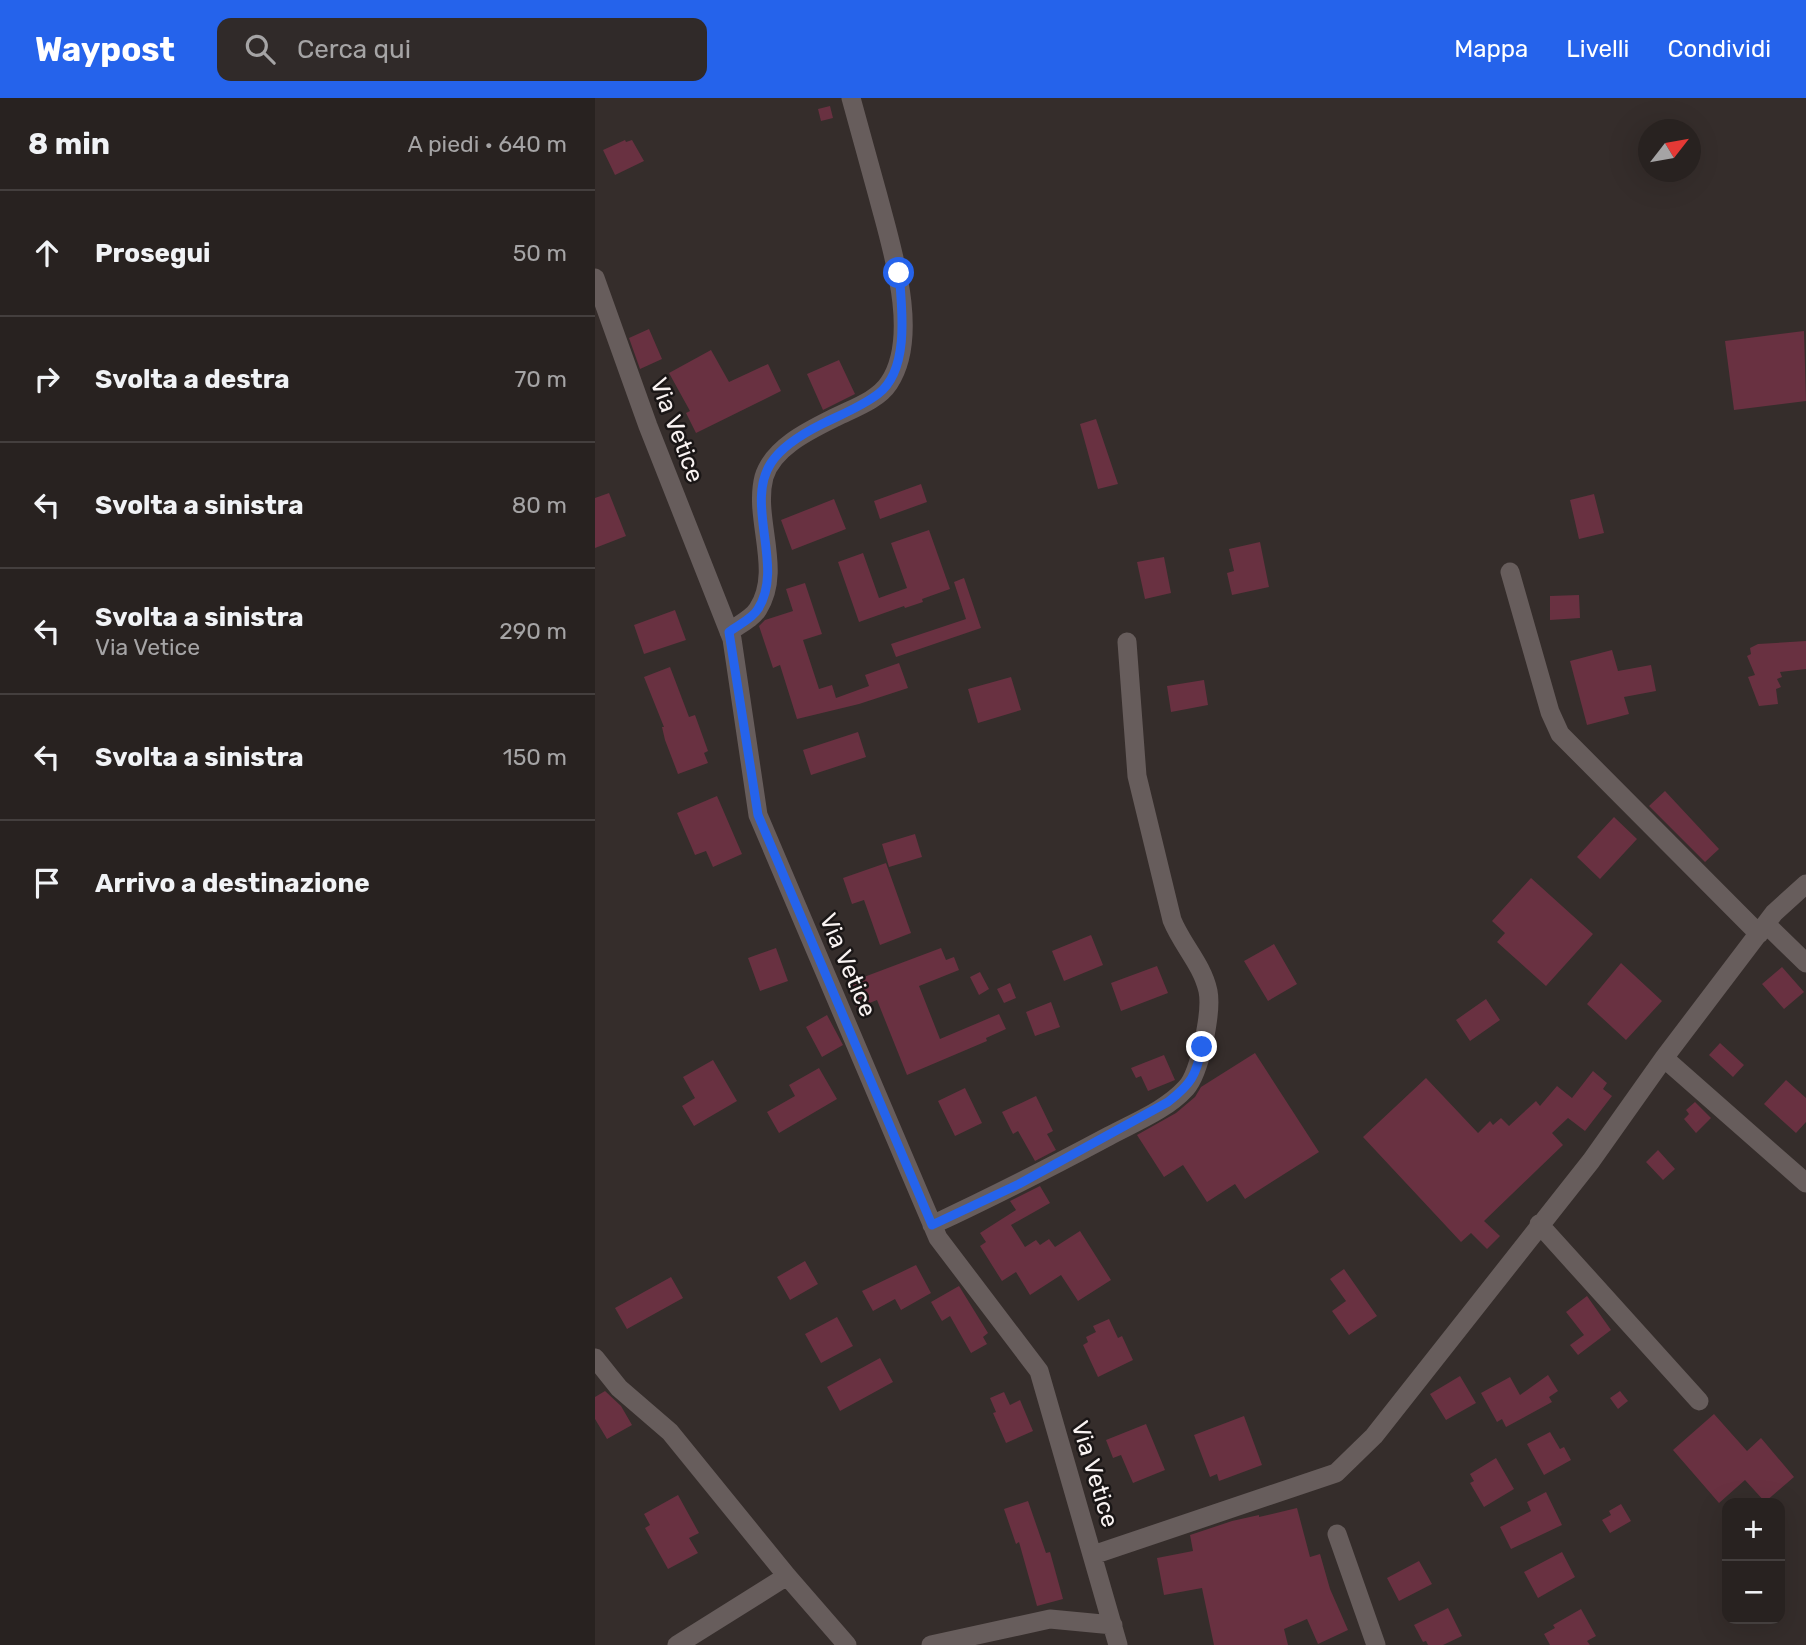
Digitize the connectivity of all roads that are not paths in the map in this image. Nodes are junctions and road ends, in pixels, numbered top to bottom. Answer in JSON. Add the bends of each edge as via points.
{"nodes":[{"id":1,"x":852,"y":98,"type":"edge"},
{"id":2,"x":595,"y":278,"type":"edge"},
{"id":3,"x":1510,"y":572,"type":"dead end"},
{"id":4,"x":729,"y":632,"type":"junction"},
{"id":5,"x":1127,"y":642,"type":"dead end"},
{"id":6,"x":1806,"y":884,"type":"edge"},
{"id":7,"x":1762,"y":929,"type":"junction"},
{"id":8,"x":1806,"y":963,"type":"edge"},
{"id":9,"x":1664,"y":1058,"type":"junction"},
{"id":10,"x":1806,"y":1183,"type":"edge"},
{"id":11,"x":1539,"y":1224,"type":"junction"},
{"id":12,"x":932,"y":1225,"type":"junction"},
{"id":13,"x":595,"y":1358,"type":"edge"},
{"id":14,"x":1699,"y":1401,"type":"dead end"},
{"id":15,"x":1337,"y":1534,"type":"dead end"},
{"id":16,"x":1093,"y":1555,"type":"junction"},
{"id":17,"x":787,"y":1576,"type":"junction"},
{"id":18,"x":1113,"y":1625,"type":"junction"},
{"id":19,"x":677,"y":1645,"type":"edge"},
{"id":20,"x":847,"y":1645,"type":"edge"},
{"id":21,"x":931,"y":1645,"type":"edge"},
{"id":22,"x":1118,"y":1645,"type":"edge"},
{"id":23,"x":1376,"y":1645,"type":"edge"}],
"edges":[{"from":1,"to":4,"type":"street","via":[[899,273],[901,344],[896,369],[879,394],[811,430],[771,462],[762,493],[768,568],[765,591],[758,609]]},
{"from":2,"to":4,"type":"street","name":"Via Vetice"},
{"from":3,"to":7,"type":"street","via":[[1560,734]]},
{"from":4,"to":12,"type":"street","name":"Via Vetice","via":[[758,815]]},
{"from":5,"to":12,"type":"street","via":[[1137,776],[1172,920],[1197,962],[1208,992],[1197,1073],[1187,1088],[1153,1112]]},
{"from":6,"to":7,"type":"street"},
{"from":7,"to":8,"type":"street"},
{"from":7,"to":9,"type":"street"},
{"from":9,"to":10,"type":"street"},
{"from":9,"to":11,"type":"street","via":[[1591,1161]]},
{"from":11,"to":14,"type":"street"},
{"from":11,"to":16,"type":"street","via":[[1374,1436],[1336,1473]]},
{"from":12,"to":16,"type":"street","name":"Via Vetice","via":[[1039,1371]]},
{"from":13,"to":17,"type":"street","via":[[619,1388],[670,1432]]},
{"from":15,"to":23,"type":"street"},
{"from":16,"to":18,"type":"street","name":"Via Vetice"},
{"from":17,"to":19,"type":"street"},
{"from":17,"to":20,"type":"street"},
{"from":18,"to":21,"type":"street","via":[[1050,1619]]},
{"from":18,"to":22,"type":"street","name":"Via Vetice"}]}
